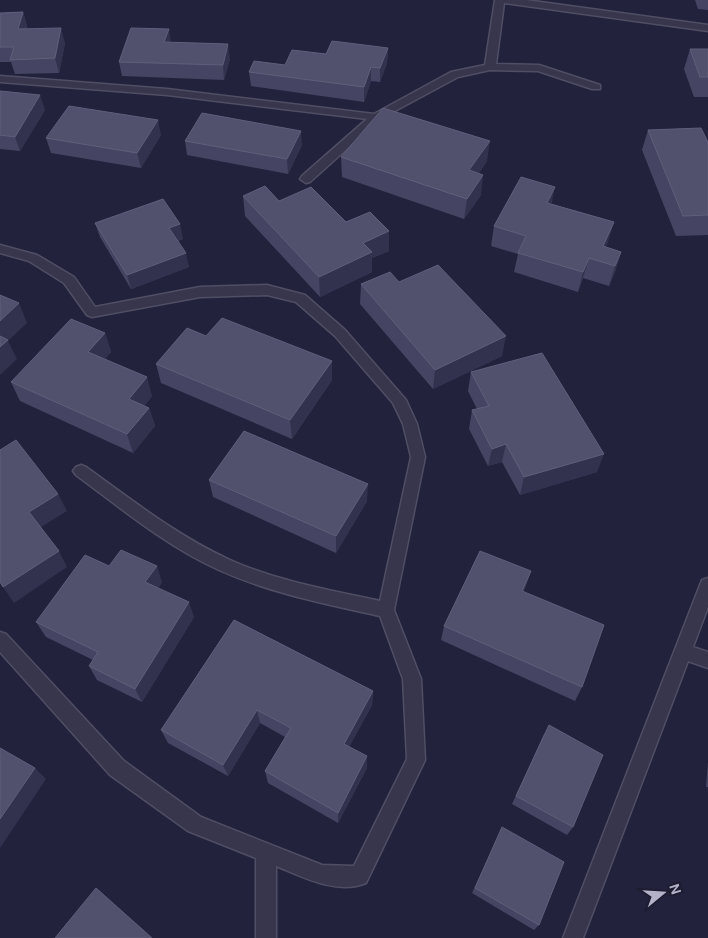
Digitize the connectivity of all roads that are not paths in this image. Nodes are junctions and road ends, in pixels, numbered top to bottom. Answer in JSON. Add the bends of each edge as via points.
{"nodes":[{"id":1,"x":500,"y":0,"type":"edge"},
{"id":2,"x":506,"y":0,"type":"edge"},
{"id":3,"x":708,"y":28,"type":"edge"},
{"id":4,"x":490,"y":67,"type":"junction"},
{"id":5,"x":0,"y":79,"type":"edge"},
{"id":6,"x":596,"y":87,"type":"dead end"},
{"id":7,"x":376,"y":117,"type":"junction"},
{"id":8,"x":306,"y":179,"type":"dead end"},
{"id":9,"x":0,"y":249,"type":"edge"},
{"id":10,"x":81,"y":471,"type":"dead end"},
{"id":11,"x":708,"y":585,"type":"edge"},
{"id":12,"x":386,"y":610,"type":"junction"},
{"id":13,"x":0,"y":640,"type":"edge"},
{"id":14,"x":683,"y":651,"type":"junction"},
{"id":15,"x":708,"y":660,"type":"edge"},
{"id":16,"x":266,"y":853,"type":"junction"},
{"id":17,"x":266,"y":938,"type":"edge"},
{"id":18,"x":573,"y":938,"type":"edge"}],
"edges":[{"from":1,"to":4,"type":"street"},
{"from":2,"to":3,"type":"street"},
{"from":4,"to":6,"type":"street","via":[[539,68]]},
{"from":4,"to":7,"type":"street","via":[[455,74]]},
{"from":5,"to":7,"type":"street","via":[[167,92]]},
{"from":7,"to":8,"type":"street"},
{"from":9,"to":12,"type":"street","via":[[33,258],[69,280],[92,312],[200,292],[267,290],[300,298],[340,333],[399,400],[410,424],[418,456]]},
{"from":10,"to":12,"type":"street","via":[[204,556],[274,584]]},
{"from":11,"to":14,"type":"street"},
{"from":12,"to":16,"type":"street","via":[[412,679],[416,760],[359,876],[322,875]]},
{"from":13,"to":16,"type":"street","via":[[117,768],[195,824]]},
{"from":14,"to":15,"type":"street"},
{"from":14,"to":18,"type":"street"},
{"from":16,"to":17,"type":"street"}]}
